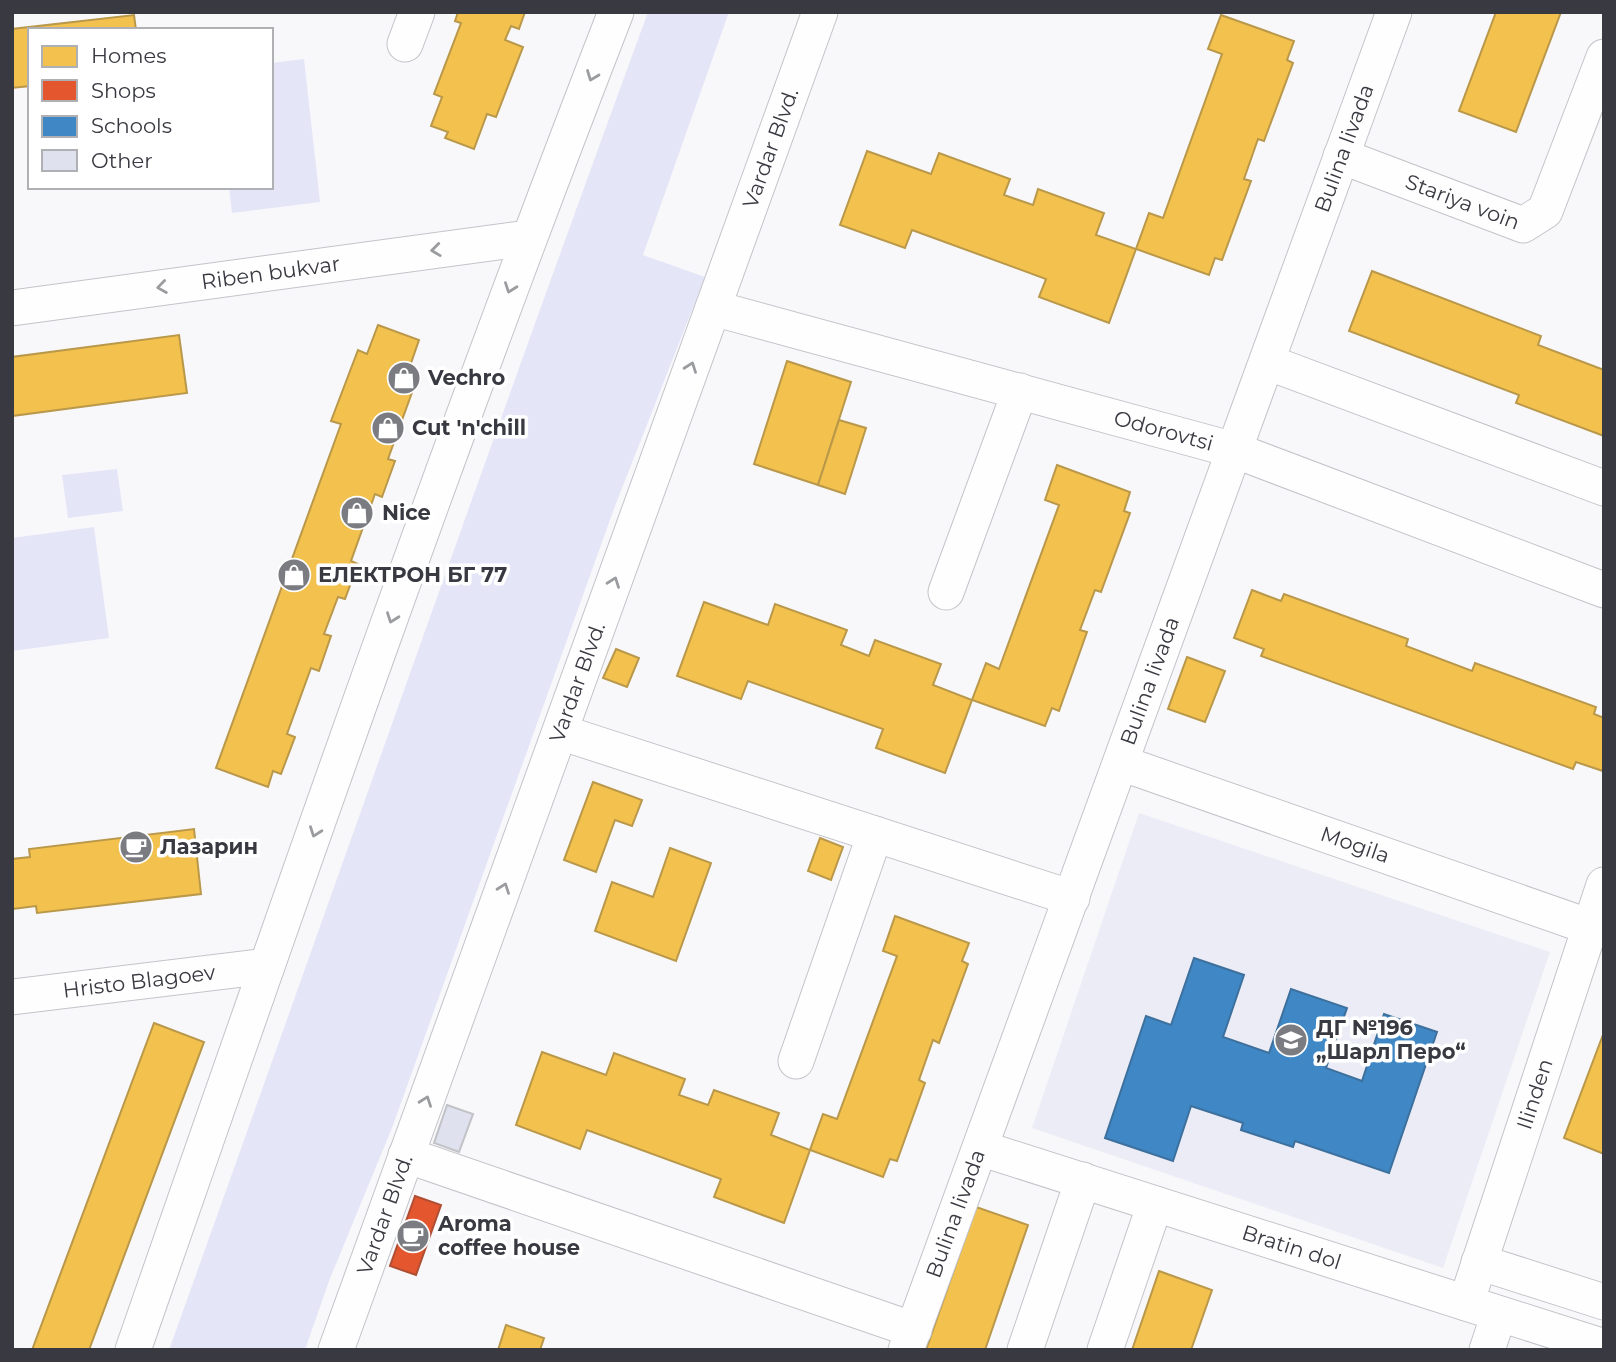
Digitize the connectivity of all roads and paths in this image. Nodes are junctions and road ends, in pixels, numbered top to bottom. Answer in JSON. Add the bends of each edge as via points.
{"nodes":[{"id":1,"x":616,"y":12,"type":"edge"},
{"id":2,"x":820,"y":12,"type":"edge"},
{"id":3,"x":1394,"y":12,"type":"edge"},
{"id":4,"x":1604,"y":57,"type":"edge"},
{"id":5,"x":1341,"y":156,"type":"junction"},
{"id":6,"x":528,"y":238,"type":"junction"},
{"id":7,"x":12,"y":308,"type":"edge"},
{"id":8,"x":713,"y":308,"type":"junction"},
{"id":9,"x":1267,"y":362,"type":"junction"},
{"id":10,"x":1020,"y":391,"type":"junction"},
{"id":11,"x":1234,"y":450,"type":"junction"},
{"id":12,"x":1604,"y":488,"type":"edge"},
{"id":13,"x":1604,"y":590,"type":"edge"},
{"id":14,"x":946,"y":592,"type":"dead end"},
{"id":15,"x":560,"y":732,"type":"junction"},
{"id":16,"x":1121,"y":763,"type":"junction"},
{"id":17,"x":875,"y":834,"type":"junction"},
{"id":18,"x":1604,"y":885,"type":"edge"},
{"id":19,"x":1072,"y":898,"type":"junction"},
{"id":20,"x":1590,"y":927,"type":"junction"},
{"id":21,"x":267,"y":966,"type":"junction"},
{"id":22,"x":12,"y":998,"type":"edge"},
{"id":23,"x":796,"y":1061,"type":"dead end"},
{"id":24,"x":980,"y":1148,"type":"junction"},
{"id":25,"x":406,"y":1154,"type":"junction"},
{"id":26,"x":1083,"y":1180,"type":"junction"},
{"id":27,"x":1156,"y":1204,"type":"junction"},
{"id":28,"x":1479,"y":1262,"type":"junction"},
{"id":29,"x":1604,"y":1302,"type":"edge"},
{"id":30,"x":1466,"y":1303,"type":"junction"},
{"id":31,"x":1499,"y":1314,"type":"junction"},
{"id":32,"x":910,"y":1340,"type":"edge"},
{"id":33,"x":1567,"y":1343,"type":"edge"},
{"id":34,"x":1604,"y":1347,"type":"edge"},
{"id":35,"x":133,"y":1350,"type":"edge"},
{"id":36,"x":336,"y":1350,"type":"edge"},
{"id":37,"x":1025,"y":1350,"type":"edge"},
{"id":38,"x":1105,"y":1350,"type":"edge"},
{"id":39,"x":1487,"y":1350,"type":"edge"}],
"edges":[{"from":1,"to":6,"type":"street","one_way":true},
{"from":2,"to":8,"type":"street","name":"Vardar Blvd."},
{"from":3,"to":5,"type":"street","name":"Bulina livada"},
{"from":4,"to":5,"type":"street","name":"Stariya voin","via":[[1545,211],[1523,225]]},
{"from":5,"to":9,"type":"street","name":"Bulina livada"},
{"from":6,"to":7,"type":"street","name":"Riben bukvar","one_way":true},
{"from":6,"to":21,"type":"street","one_way":true},
{"from":8,"to":10,"type":"street","name":"Odorovtsi"},
{"from":15,"to":8,"type":"street","name":"Vardar Blvd.","one_way":true},
{"from":9,"to":11,"type":"street","name":"Bulina livada"},
{"from":9,"to":12,"type":"street"},
{"from":10,"to":11,"type":"street","name":"Odorovtsi"},
{"from":10,"to":14,"type":"street"},
{"from":11,"to":13,"type":"street","name":"Odorovtsi"},
{"from":11,"to":16,"type":"street","name":"Bulina livada"},
{"from":15,"to":17,"type":"street"},
{"from":25,"to":15,"type":"street","name":"Vardar Blvd.","one_way":true},
{"from":16,"to":19,"type":"street","name":"Bulina livada"},
{"from":16,"to":20,"type":"street","name":"Mogila"},
{"from":17,"to":19,"type":"street"},
{"from":17,"to":23,"type":"street"},
{"from":18,"to":20,"type":"street","name":"Ilinden"},
{"from":19,"to":24,"type":"street","name":"Bulina livada"},
{"from":20,"to":28,"type":"street","name":"Ilinden"},
{"from":21,"to":22,"type":"street","name":"Hristo Blagoev"},
{"from":21,"to":35,"type":"street"},
{"from":24,"to":26,"type":"street","name":"Bratin dol"},
{"from":24,"to":32,"type":"street","name":"Bulina livada"},
{"from":25,"to":32,"type":"street"},
{"from":25,"to":36,"type":"street","name":"Vardar Blvd."},
{"from":26,"to":27,"type":"street","name":"Bratin dol"},
{"from":26,"to":37,"type":"street"},
{"from":27,"to":30,"type":"street","name":"Bratin dol"},
{"from":27,"to":38,"type":"street"},
{"from":28,"to":29,"type":"street"},
{"from":28,"to":30,"type":"street","name":"Ilinden"},
{"from":30,"to":31,"type":"street","name":"Bratin dol"},
{"from":31,"to":33,"type":"street","name":"Bratin dol"},
{"from":31,"to":39,"type":"street"},
{"from":33,"to":34,"type":"street","name":"Bratin dol"}]}
